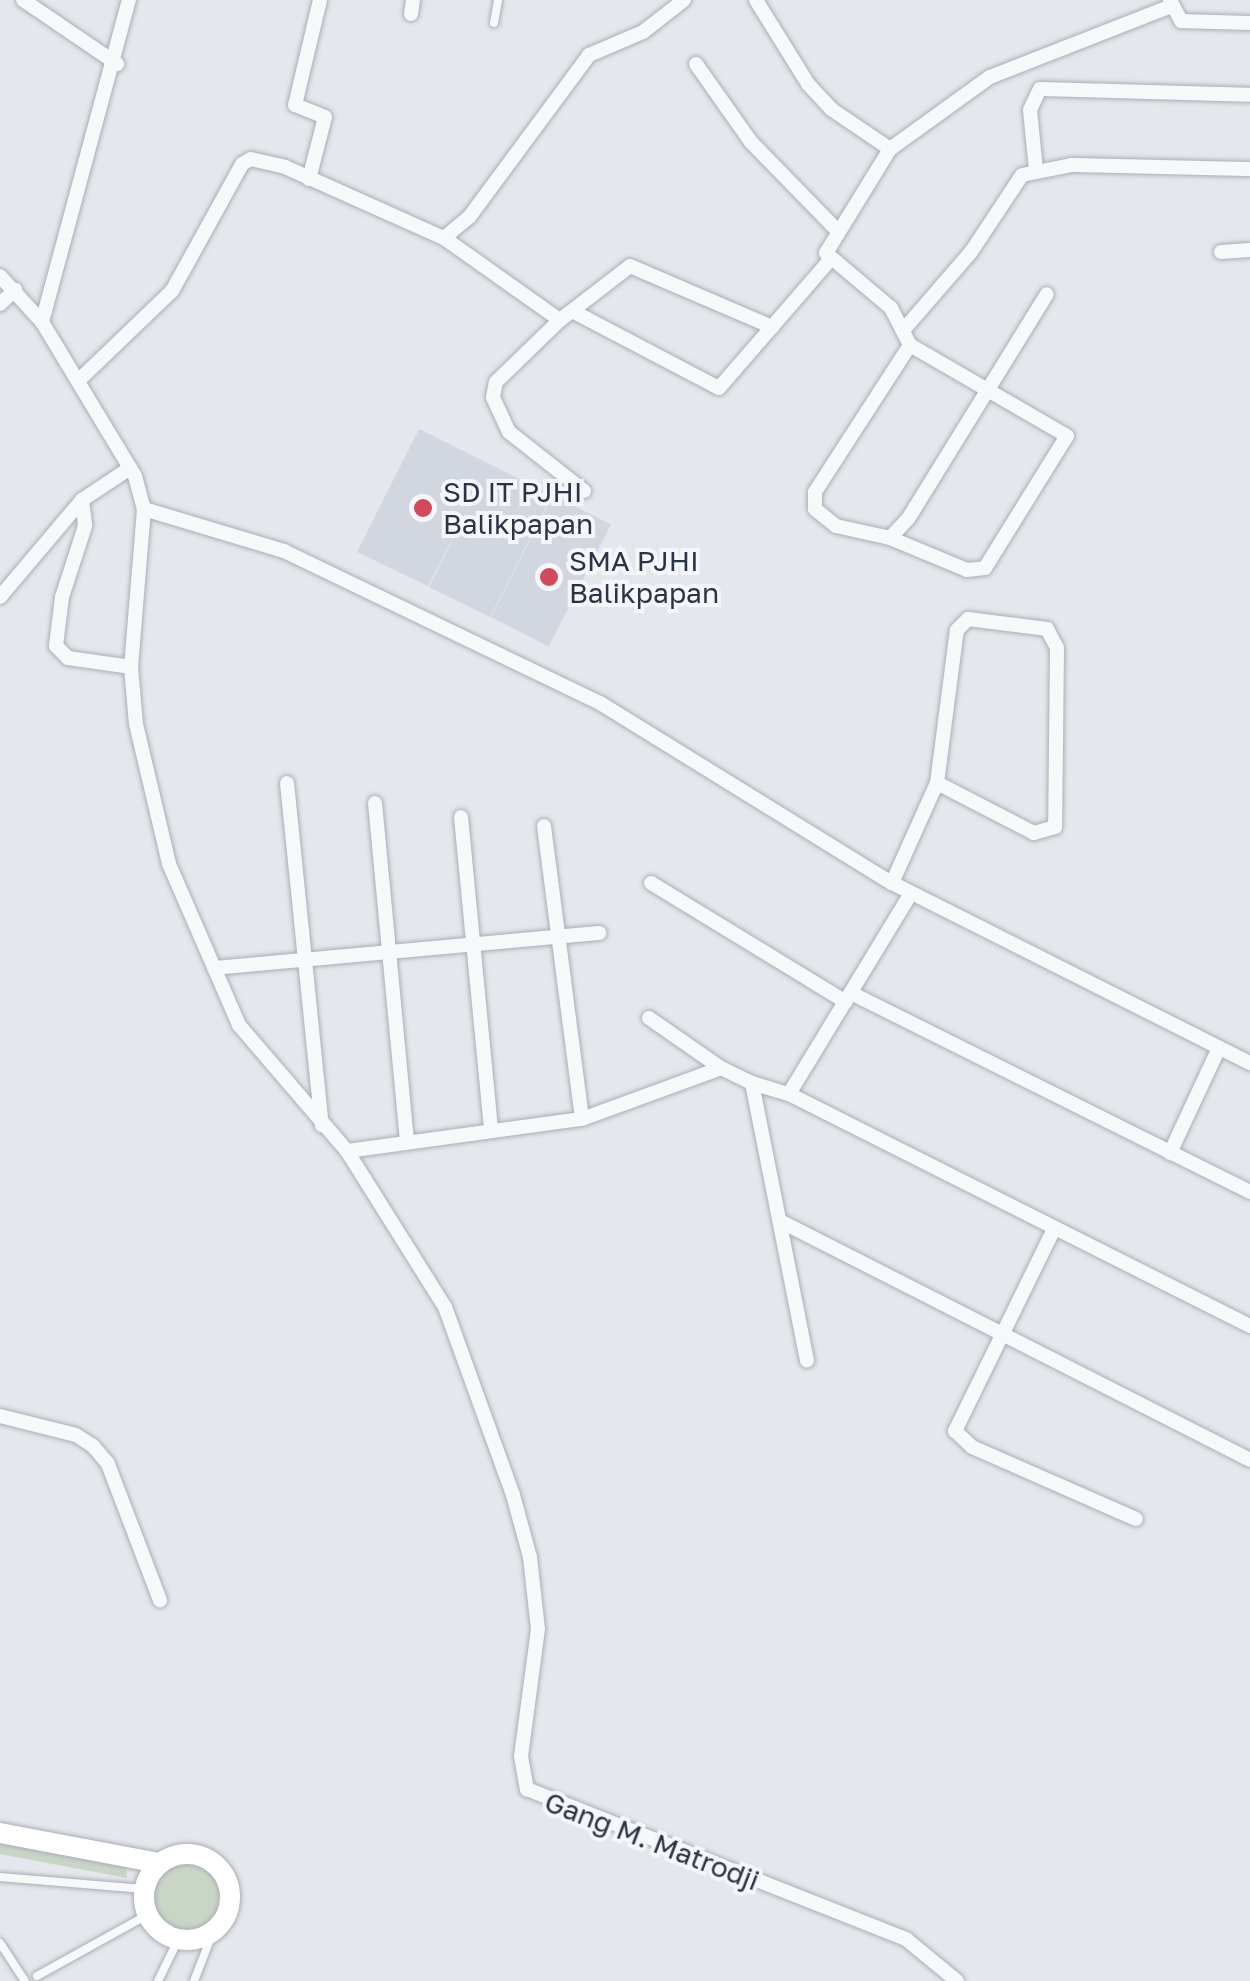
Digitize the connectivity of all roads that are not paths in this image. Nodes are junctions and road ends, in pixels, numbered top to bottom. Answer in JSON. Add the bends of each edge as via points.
{"nodes":[{"id":1,"x":22,"y":0,"type":"edge"},
{"id":2,"x":129,"y":0,"type":"edge"},
{"id":3,"x":320,"y":0,"type":"edge"},
{"id":4,"x":498,"y":0,"type":"edge"},
{"id":5,"x":684,"y":0,"type":"edge"},
{"id":6,"x":756,"y":0,"type":"edge"},
{"id":7,"x":1171,"y":3,"type":"edge"},
{"id":8,"x":1250,"y":23,"type":"edge"},
{"id":9,"x":494,"y":24,"type":"dead end"},
{"id":10,"x":117,"y":64,"type":"junction"},
{"id":11,"x":696,"y":64,"type":"dead end"},
{"id":12,"x":1250,"y":95,"type":"edge"},
{"id":13,"x":890,"y":149,"type":"junction"},
{"id":14,"x":1250,"y":169,"type":"edge"},
{"id":15,"x":1036,"y":170,"type":"junction"},
{"id":16,"x":310,"y":178,"type":"junction"},
{"id":17,"x":837,"y":230,"type":"junction"},
{"id":18,"x":444,"y":238,"type":"junction"},
{"id":19,"x":1250,"y":250,"type":"edge"},
{"id":20,"x":1221,"y":252,"type":"dead end"},
{"id":21,"x":828,"y":261,"type":"junction"},
{"id":22,"x":0,"y":276,"type":"edge"},
{"id":23,"x":15,"y":290,"type":"junction"},
{"id":24,"x":1047,"y":294,"type":"dead end"},
{"id":25,"x":0,"y":304,"type":"edge"},
{"id":26,"x":576,"y":313,"type":"junction"},
{"id":27,"x":560,"y":320,"type":"junction"},
{"id":28,"x":42,"y":322,"type":"junction"},
{"id":29,"x":772,"y":327,"type":"junction"},
{"id":30,"x":906,"y":327,"type":"junction"},
{"id":31,"x":910,"y":345,"type":"junction"},
{"id":32,"x":78,"y":381,"type":"junction"},
{"id":33,"x":990,"y":389,"type":"junction"},
{"id":34,"x":130,"y":468,"type":"junction"},
{"id":35,"x":584,"y":491,"type":"dead end"},
{"id":36,"x":82,"y":500,"type":"junction"},
{"id":37,"x":144,"y":509,"type":"junction"},
{"id":38,"x":890,"y":538,"type":"junction"},
{"id":39,"x":0,"y":596,"type":"edge"},
{"id":40,"x":131,"y":666,"type":"junction"},
{"id":41,"x":287,"y":783,"type":"dead end"},
{"id":42,"x":937,"y":783,"type":"junction"},
{"id":43,"x":375,"y":803,"type":"dead end"},
{"id":44,"x":461,"y":818,"type":"dead end"},
{"id":45,"x":544,"y":826,"type":"dead end"},
{"id":46,"x":651,"y":883,"type":"dead end"},
{"id":47,"x":892,"y":883,"type":"junction"},
{"id":48,"x":910,"y":893,"type":"junction"},
{"id":49,"x":554,"y":934,"type":"junction"},
{"id":50,"x":599,"y":934,"type":"dead end"},
{"id":51,"x":472,"y":942,"type":"junction"},
{"id":52,"x":389,"y":950,"type":"junction"},
{"id":53,"x":305,"y":958,"type":"junction"},
{"id":54,"x":214,"y":968,"type":"junction"},
{"id":55,"x":848,"y":998,"type":"junction"},
{"id":56,"x":649,"y":1018,"type":"dead end"},
{"id":57,"x":1219,"y":1048,"type":"junction"},
{"id":58,"x":1250,"y":1062,"type":"edge"},
{"id":59,"x":721,"y":1068,"type":"junction"},
{"id":60,"x":752,"y":1083,"type":"junction"},
{"id":61,"x":789,"y":1094,"type":"junction"},
{"id":62,"x":582,"y":1119,"type":"junction"},
{"id":63,"x":322,"y":1126,"type":"junction"},
{"id":64,"x":492,"y":1130,"type":"junction"},
{"id":65,"x":406,"y":1141,"type":"junction"},
{"id":66,"x":348,"y":1150,"type":"junction"},
{"id":67,"x":1170,"y":1154,"type":"junction"},
{"id":68,"x":1250,"y":1192,"type":"edge"},
{"id":69,"x":780,"y":1221,"type":"junction"},
{"id":70,"x":1053,"y":1231,"type":"junction"},
{"id":71,"x":1250,"y":1326,"type":"edge"},
{"id":72,"x":1000,"y":1335,"type":"junction"},
{"id":73,"x":807,"y":1361,"type":"dead end"},
{"id":74,"x":0,"y":1416,"type":"edge"},
{"id":75,"x":1250,"y":1460,"type":"edge"},
{"id":76,"x":1136,"y":1519,"type":"dead end"},
{"id":77,"x":160,"y":1600,"type":"dead end"},
{"id":78,"x":0,"y":1833,"type":"edge"},
{"id":79,"x":159,"y":1863,"type":"junction"},
{"id":80,"x":0,"y":1877,"type":"edge"},
{"id":81,"x":144,"y":1888,"type":"junction"},
{"id":82,"x":147,"y":1915,"type":"junction"},
{"id":83,"x":213,"y":1932,"type":"junction"},
{"id":84,"x":178,"y":1940,"type":"junction"},
{"id":85,"x":0,"y":1942,"type":"edge"},
{"id":86,"x":37,"y":1976,"type":"dead end"},
{"id":87,"x":25,"y":1981,"type":"edge"},
{"id":88,"x":158,"y":1981,"type":"edge"},
{"id":89,"x":194,"y":1981,"type":"edge"},
{"id":90,"x":958,"y":1981,"type":"edge"}],
"edges":[{"from":1,"to":10,"type":"street"},
{"from":2,"to":10,"type":"street"},
{"from":3,"to":16,"type":"street","via":[[296,105],[325,117]]},
{"from":4,"to":9,"type":"lane"},
{"from":5,"to":18,"type":"street","via":[[643,32],[590,55],[470,216]]},
{"from":6,"to":13,"type":"street","via":[[808,84],[850,124]]},
{"from":7,"to":8,"type":"street","via":[[1181,20]]},
{"from":7,"to":13,"type":"street","via":[[990,77]]},
{"from":10,"to":28,"type":"street"},
{"from":11,"to":17,"type":"street","via":[[742,131]]},
{"from":12,"to":15,"type":"street","via":[[1040,89],[1030,110]]},
{"from":13,"to":17,"type":"street"},
{"from":14,"to":15,"type":"street","via":[[1120,164]]},
{"from":15,"to":30,"type":"street","via":[[1022,175],[971,252]]},
{"from":16,"to":18,"type":"street"},
{"from":16,"to":32,"type":"street","via":[[251,159],[242,164],[172,291]]},
{"from":17,"to":21,"type":"street","via":[[827,245]]},
{"from":18,"to":27,"type":"street"},
{"from":19,"to":20,"type":"street"},
{"from":21,"to":29,"type":"street"},
{"from":21,"to":30,"type":"street"},
{"from":22,"to":23,"type":"street"},
{"from":23,"to":25,"type":"street"},
{"from":23,"to":28,"type":"street"},
{"from":24,"to":33,"type":"street"},
{"from":26,"to":27,"type":"street"},
{"from":26,"to":29,"type":"street","via":[[630,266]]},
{"from":26,"to":29,"type":"street","via":[[714,388],[724,386]]},
{"from":27,"to":35,"type":"street","via":[[496,382],[493,398],[509,432]]},
{"from":28,"to":32,"type":"street"},
{"from":30,"to":31,"type":"street"},
{"from":31,"to":33,"type":"street"},
{"from":31,"to":38,"type":"street","via":[[813,501],[836,526]]},
{"from":32,"to":34,"type":"street"},
{"from":33,"to":38,"type":"street","via":[[939,476]]},
{"from":33,"to":38,"type":"street","via":[[1066,436],[986,568],[967,570]]},
{"from":34,"to":36,"type":"street"},
{"from":34,"to":37,"type":"street"},
{"from":36,"to":39,"type":"street"},
{"from":36,"to":40,"type":"street","via":[[85,526],[62,597],[56,646],[68,658]]},
{"from":37,"to":40,"type":"street"},
{"from":37,"to":47,"type":"street","via":[[284,551],[600,703]]},
{"from":40,"to":54,"type":"street","via":[[136,724],[169,864]]},
{"from":41,"to":53,"type":"street"},
{"from":42,"to":42,"type":"street","via":[[1034,832],[1055,827],[1057,648],[1046,629],[962,622],[952,644]]},
{"from":42,"to":47,"type":"street"},
{"from":43,"to":52,"type":"street"},
{"from":44,"to":51,"type":"street"},
{"from":45,"to":49,"type":"street"},
{"from":46,"to":55,"type":"street"},
{"from":47,"to":48,"type":"street"},
{"from":48,"to":55,"type":"street"},
{"from":48,"to":57,"type":"street"},
{"from":49,"to":50,"type":"street"},
{"from":49,"to":51,"type":"street"},
{"from":49,"to":62,"type":"street"},
{"from":51,"to":52,"type":"street"},
{"from":51,"to":64,"type":"street"},
{"from":52,"to":53,"type":"street"},
{"from":52,"to":65,"type":"street"},
{"from":53,"to":54,"type":"street"},
{"from":53,"to":63,"type":"street"},
{"from":54,"to":63,"type":"street","via":[[239,1025]]},
{"from":55,"to":61,"type":"street"},
{"from":55,"to":67,"type":"street"},
{"from":56,"to":59,"type":"street"},
{"from":57,"to":58,"type":"street"},
{"from":57,"to":67,"type":"street"},
{"from":59,"to":60,"type":"street"},
{"from":59,"to":62,"type":"street"},
{"from":60,"to":61,"type":"street"},
{"from":60,"to":69,"type":"street"},
{"from":61,"to":70,"type":"street"},
{"from":62,"to":64,"type":"street"},
{"from":63,"to":66,"type":"street"},
{"from":64,"to":65,"type":"street"},
{"from":65,"to":66,"type":"street"},
{"from":66,"to":90,"type":"street","name":"Gang M. Matrodji","via":[[445,1307],[517,1510],[538,1629],[521,1756],[527,1788],[906,1940]]},
{"from":67,"to":68,"type":"street"},
{"from":69,"to":72,"type":"street"},
{"from":69,"to":73,"type":"street"},
{"from":70,"to":71,"type":"street"},
{"from":70,"to":72,"type":"street"},
{"from":72,"to":75,"type":"street"},
{"from":72,"to":76,"type":"street","via":[[961,1414],[955,1431],[960,1440]]},
{"from":74,"to":77,"type":"street","via":[[76,1435],[93,1446],[108,1464]]},
{"from":78,"to":79,"type":"street"},
{"from":79,"to":81,"type":"street"},
{"from":79,"to":83,"type":"street","via":[[197,1854],[224,1874],[231,1900]]},
{"from":80,"to":81,"type":"lane"},
{"from":81,"to":82,"type":"street"},
{"from":82,"to":84,"type":"street"},
{"from":82,"to":86,"type":"lane"},
{"from":83,"to":84,"type":"street"},
{"from":83,"to":89,"type":"lane"},
{"from":84,"to":88,"type":"lane"},
{"from":85,"to":87,"type":"lane"}]}
